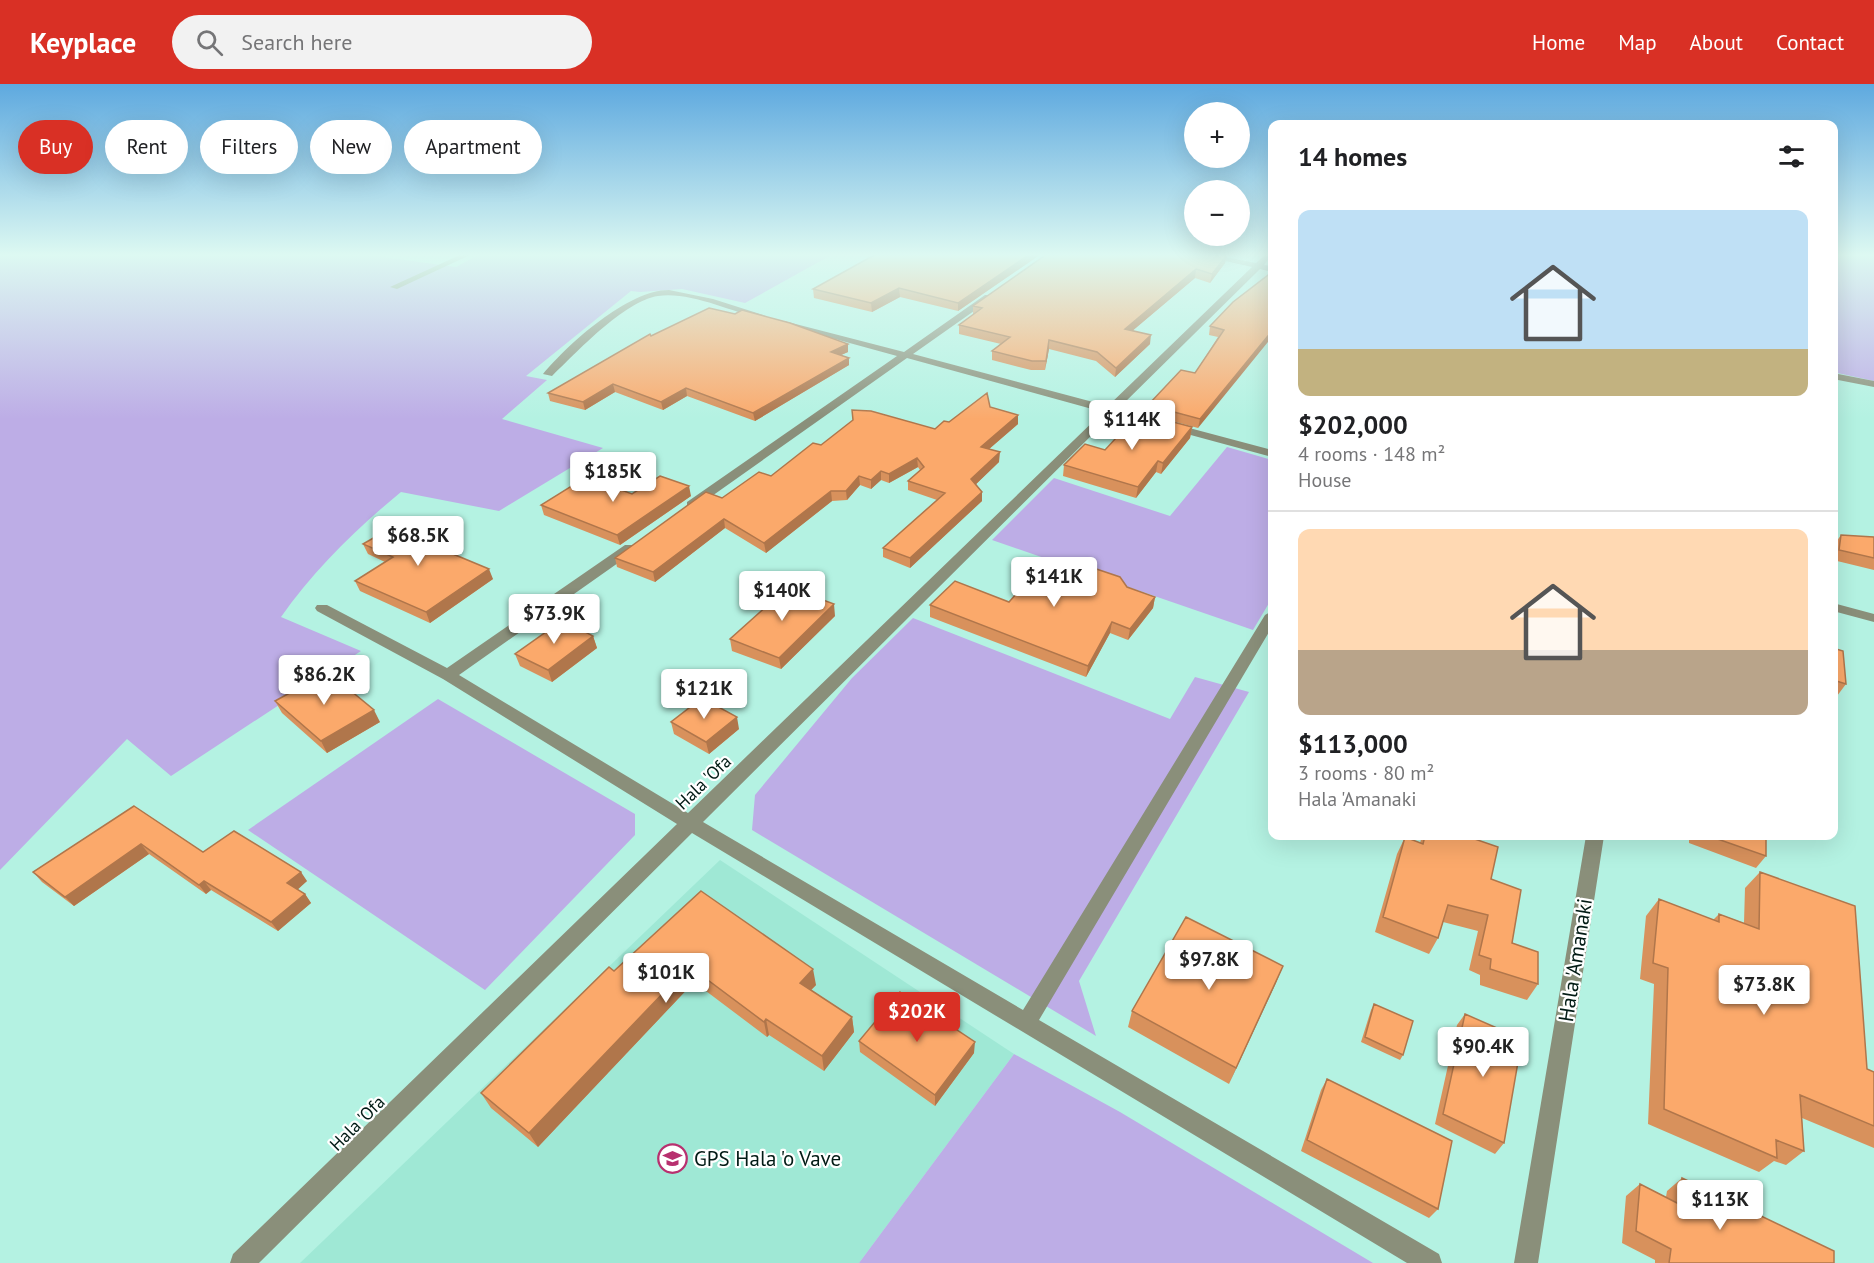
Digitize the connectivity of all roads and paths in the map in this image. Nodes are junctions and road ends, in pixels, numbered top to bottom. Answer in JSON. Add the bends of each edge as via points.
{"nodes":[{"id":1,"x":625,"y":309,"type":"edge"},
{"id":2,"x":733,"y":309,"type":"edge"},
{"id":3,"x":971,"y":309,"type":"edge"},
{"id":4,"x":1220,"y":309,"type":"edge"},
{"id":5,"x":904,"y":356,"type":"junction"},
{"id":6,"x":549,"y":374,"type":"dead end"},
{"id":7,"x":1838,"y":377,"type":"edge"},
{"id":8,"x":1874,"y":384,"type":"edge"},
{"id":9,"x":1111,"y":411,"type":"junction"},
{"id":10,"x":1268,"y":453,"type":"edge"},
{"id":11,"x":681,"y":512,"type":"edge"},
{"id":12,"x":642,"y":539,"type":"edge"},
{"id":13,"x":1838,"y":608,"type":"edge"},
{"id":14,"x":322,"y":609,"type":"dead end"},
{"id":15,"x":1874,"y":618,"type":"edge"},
{"id":16,"x":1268,"y":621,"type":"edge"},
{"id":17,"x":448,"y":675,"type":"junction"},
{"id":18,"x":690,"y":822,"type":"junction"},
{"id":19,"x":1594,"y":840,"type":"edge"},
{"id":20,"x":1026,"y":1023,"type":"junction"},
{"id":21,"x":242,"y":1263,"type":"edge"},
{"id":22,"x":1430,"y":1263,"type":"edge"},
{"id":23,"x":1526,"y":1263,"type":"edge"}],
"edges":[{"from":1,"to":6,"type":"street"},
{"from":2,"to":5,"type":"street"},
{"from":3,"to":5,"type":"street"},
{"from":4,"to":9,"type":"street","name":"Hala 'Ofa"},
{"from":5,"to":9,"type":"street"},
{"from":5,"to":11,"type":"street"},
{"from":7,"to":8,"type":"street"},
{"from":9,"to":10,"type":"street"},
{"from":9,"to":18,"type":"street","name":"Hala 'Ofa"},
{"from":12,"to":17,"type":"street"},
{"from":13,"to":15,"type":"street"},
{"from":14,"to":17,"type":"street"},
{"from":16,"to":20,"type":"street"},
{"from":17,"to":18,"type":"street"},
{"from":18,"to":20,"type":"street"},
{"from":18,"to":21,"type":"street","name":"Hala 'Ofa"},
{"from":19,"to":23,"type":"street","name":"Hala 'Amanaki"},
{"from":20,"to":22,"type":"street"}]}
